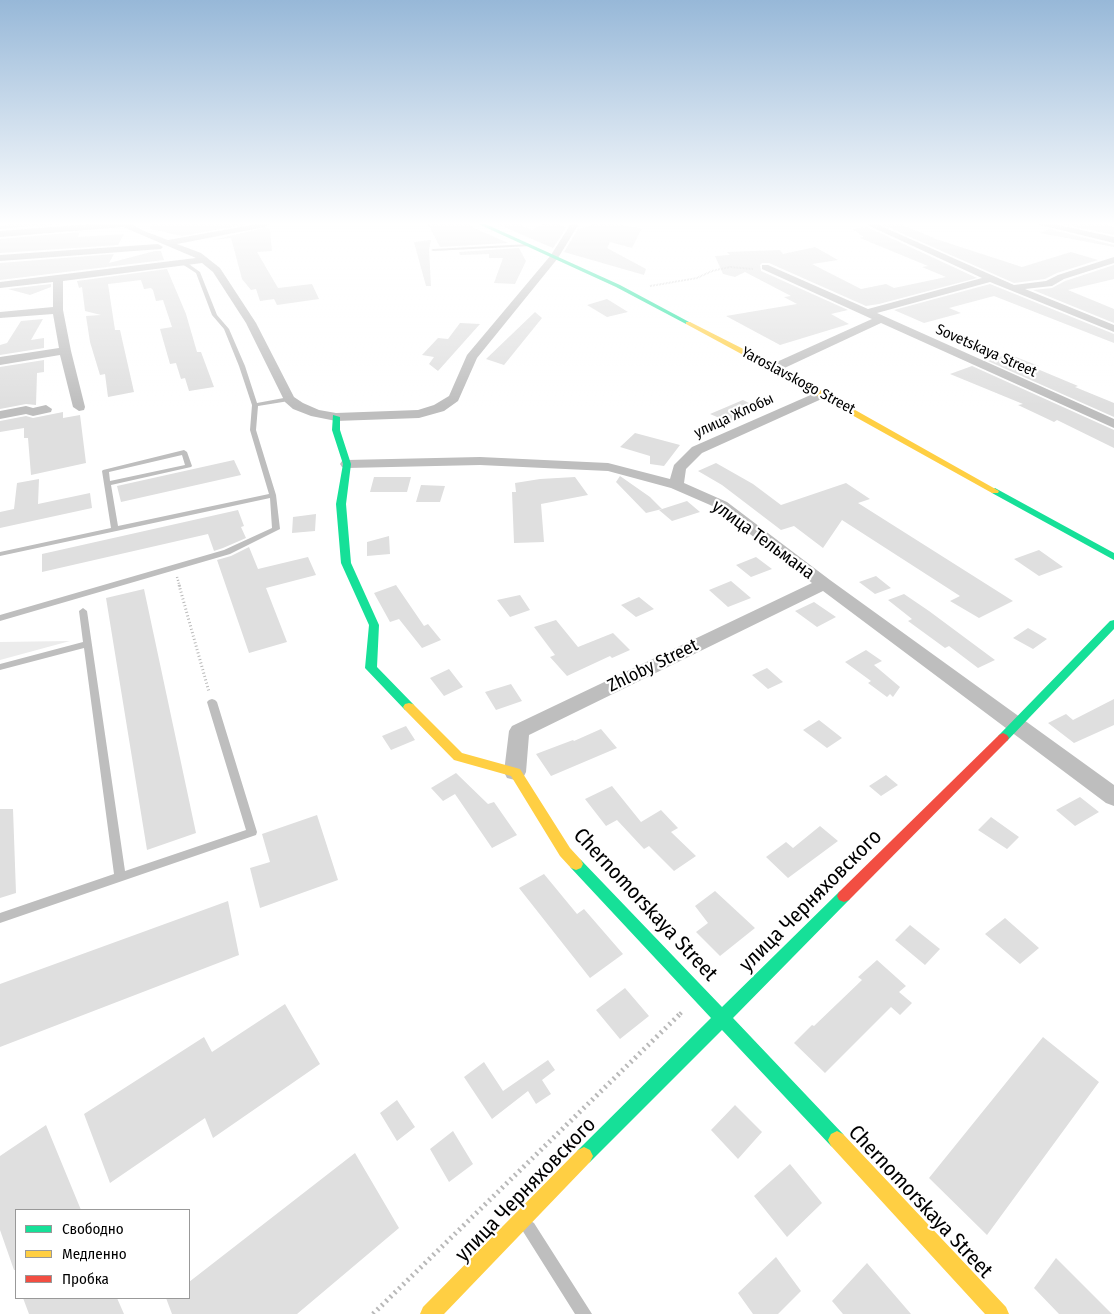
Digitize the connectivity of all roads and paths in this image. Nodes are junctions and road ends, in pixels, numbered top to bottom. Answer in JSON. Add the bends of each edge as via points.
{"nodes":[{"id":1,"x":19,"y":283,"type":"edge"},
{"id":2,"x":58,"y":283,"type":"edge"},
{"id":3,"x":202,"y":283,"type":"edge"},
{"id":4,"x":226,"y":283,"type":"edge"},
{"id":5,"x":532,"y":283,"type":"edge"},
{"id":6,"x":612,"y":283,"type":"edge"},
{"id":7,"x":801,"y":283,"type":"edge"},
{"id":8,"x":975,"y":283,"type":"edge"},
{"id":9,"x":1002,"y":283,"type":"edge"},
{"id":10,"x":1049,"y":283,"type":"edge"},
{"id":11,"x":0,"y":285,"type":"edge"},
{"id":12,"x":1014,"y":288,"type":"junction"},
{"id":13,"x":58,"y":310,"type":"junction"},
{"id":14,"x":867,"y":313,"type":"junction"},
{"id":15,"x":0,"y":315,"type":"edge"},
{"id":16,"x":880,"y":320,"type":"junction"},
{"id":17,"x":1114,"y":329,"type":"edge"},
{"id":18,"x":65,"y":351,"type":"junction"},
{"id":19,"x":0,"y":361,"type":"edge"},
{"id":20,"x":774,"y":368,"type":"junction"},
{"id":21,"x":822,"y":394,"type":"junction"},
{"id":22,"x":290,"y":399,"type":"junction"},
{"id":23,"x":255,"y":405,"type":"junction"},
{"id":24,"x":79,"y":407,"type":"dead end"},
{"id":25,"x":46,"y":410,"type":"dead end"},
{"id":26,"x":0,"y":415,"type":"edge"},
{"id":27,"x":336,"y":417,"type":"junction"},
{"id":28,"x":1114,"y":424,"type":"edge"},
{"id":29,"x":347,"y":464,"type":"junction"},
{"id":30,"x":107,"y":484,"type":"junction"},
{"id":31,"x":676,"y":485,"type":"junction"},
{"id":32,"x":273,"y":495,"type":"junction"},
{"id":33,"x":115,"y":529,"type":"junction"},
{"id":34,"x":0,"y":554,"type":"edge"},
{"id":35,"x":1113,"y":556,"type":"edge"},
{"id":36,"x":174,"y":567,"type":"junction"},
{"id":37,"x":824,"y":584,"type":"junction"},
{"id":38,"x":84,"y":611,"type":"dead end"},
{"id":39,"x":0,"y":618,"type":"edge"},
{"id":40,"x":1114,"y":623,"type":"edge"},
{"id":41,"x":87,"y":644,"type":"junction"},
{"id":42,"x":0,"y":667,"type":"edge"},
{"id":43,"x":212,"y":702,"type":"joint"},
{"id":44,"x":1017,"y":724,"type":"junction"},
{"id":45,"x":515,"y":772,"type":"junction"},
{"id":46,"x":1114,"y":797,"type":"edge"},
{"id":47,"x":120,"y":877,"type":"junction"},
{"id":48,"x":0,"y":918,"type":"edge"},
{"id":49,"x":701,"y":994,"type":"junction"},
{"id":50,"x":722,"y":1016,"type":"junction"},
{"id":51,"x":523,"y":1220,"type":"junction"},
{"id":52,"x":373,"y":1314,"type":"edge"},
{"id":53,"x":430,"y":1314,"type":"edge"},
{"id":54,"x":584,"y":1314,"type":"edge"},
{"id":55,"x":998,"y":1314,"type":"edge"}],
"edges":[{"from":1,"to":11,"type":"street"},
{"from":2,"to":13,"type":"street"},
{"from":3,"to":23,"type":"lane","via":[[242,366]]},
{"from":4,"to":22,"type":"street","via":[[251,323]]},
{"from":5,"to":27,"type":"street","via":[[470,357],[454,398],[439,408],[419,414]]},
{"from":6,"to":20,"type":"street","name":"Yaroslavskogo Street"},
{"from":7,"to":14,"type":"street","name":"Sovetskaya Street"},
{"from":8,"to":14,"type":"street"},
{"from":9,"to":12,"type":"street"},
{"from":10,"to":12,"type":"street"},
{"from":12,"to":17,"type":"street"},
{"from":13,"to":15,"type":"street"},
{"from":13,"to":18,"type":"street"},
{"from":14,"to":16,"type":"street","name":"Sovetskaya Street"},
{"from":16,"to":20,"type":"street","name":"улица Жлобы"},
{"from":16,"to":28,"type":"street","name":"Sovetskaya Street"},
{"from":18,"to":19,"type":"street"},
{"from":18,"to":24,"type":"street"},
{"from":20,"to":21,"type":"street","name":"Yaroslavskogo Street"},
{"from":21,"to":31,"type":"street","name":"улица Жлобы","via":[[697,450],[679,468]]},
{"from":21,"to":35,"type":"street","name":"Yaroslavskogo Street"},
{"from":22,"to":23,"type":"lane"},
{"from":22,"to":27,"type":"street","via":[[298,406]]},
{"from":23,"to":32,"type":"lane","via":[[254,430]]},
{"from":25,"to":26,"type":"street"},
{"from":27,"to":29,"type":"street","via":[[336,430]]},
{"from":29,"to":31,"type":"street","name":"улица Тельмана","via":[[565,463],[608,467]]},
{"from":29,"to":45,"type":"street","via":[[341,504],[346,563],[374,625],[371,668],[458,757]]},
{"from":30,"to":30,"type":"lane","via":[[105,471],[184,452],[189,466]]},
{"from":30,"to":33,"type":"lane"},
{"from":31,"to":37,"type":"street","name":"улица Тельмана","via":[[722,505]]},
{"from":32,"to":33,"type":"lane"},
{"from":32,"to":36,"type":"lane","via":[[276,529],[227,552]]},
{"from":33,"to":34,"type":"lane"},
{"from":36,"to":39,"type":"lane"},
{"from":36,"to":43,"type":"path"},
{"from":37,"to":44,"type":"street","name":"улица Тельмана"},
{"from":37,"to":45,"type":"street","name":"Zhloby Street","via":[[519,731]]},
{"from":38,"to":41,"type":"lane"},
{"from":40,"to":44,"type":"street","name":"улица Черняховского"},
{"from":41,"to":42,"type":"lane"},
{"from":41,"to":47,"type":"lane"},
{"from":43,"to":47,"type":"lane","via":[[252,832]]},
{"from":44,"to":46,"type":"street","name":"улица Тельмана"},
{"from":44,"to":50,"type":"street","name":"улица Черняховского"},
{"from":45,"to":49,"type":"street","name":"Chernomorskaya Street","via":[[565,852]]},
{"from":47,"to":48,"type":"lane"},
{"from":49,"to":50,"type":"street","name":"Chernomorskaya Street"},
{"from":49,"to":52,"type":"path"},
{"from":50,"to":51,"type":"street","name":"улица Черняховского"},
{"from":50,"to":55,"type":"street","name":"Chernomorskaya Street"},
{"from":51,"to":53,"type":"street","name":"улица Черняховского"},
{"from":51,"to":54,"type":"lane"}]}
